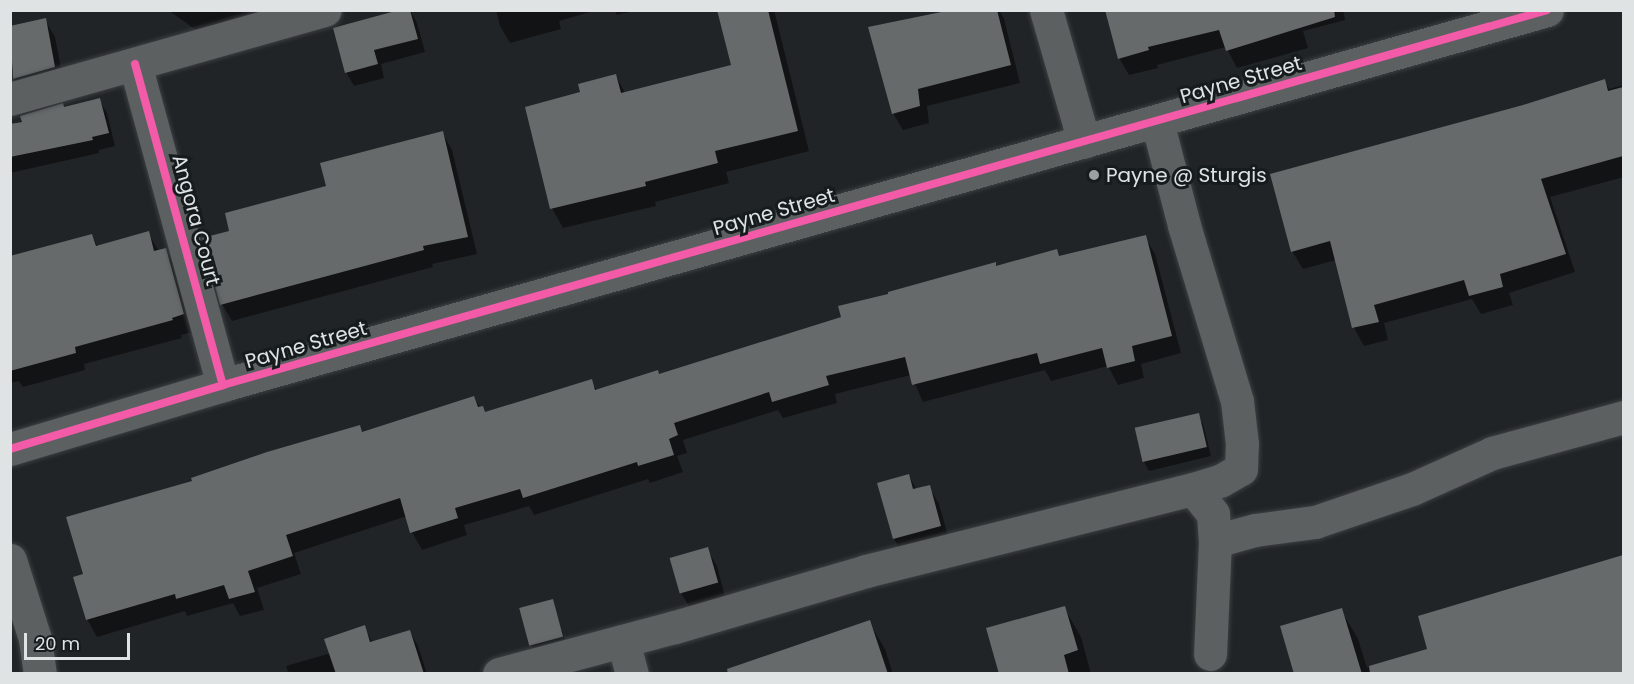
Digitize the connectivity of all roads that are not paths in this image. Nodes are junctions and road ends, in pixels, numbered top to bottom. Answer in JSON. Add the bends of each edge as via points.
{"nodes":[{"id":1,"x":326,"y":10,"type":"edge"},
{"id":2,"x":1046,"y":10,"type":"edge"},
{"id":3,"x":1547,"y":10,"type":"edge"},
{"id":4,"x":135,"y":64,"type":"junction"},
{"id":5,"x":10,"y":99,"type":"edge"},
{"id":6,"x":1157,"y":121,"type":"junction"},
{"id":7,"x":1084,"y":142,"type":"junction"},
{"id":8,"x":223,"y":385,"type":"junction"},
{"id":9,"x":1623,"y":417,"type":"edge"},
{"id":10,"x":10,"y":449,"type":"edge"},
{"id":11,"x":1193,"y":489,"type":"junction"},
{"id":12,"x":1215,"y":541,"type":"junction"},
{"id":13,"x":10,"y":560,"type":"edge"},
{"id":14,"x":623,"y":640,"type":"junction"},
{"id":15,"x":1210,"y":654,"type":"dead end"},
{"id":16,"x":40,"y":674,"type":"edge"},
{"id":17,"x":499,"y":674,"type":"edge"},
{"id":18,"x":632,"y":674,"type":"edge"}],
"edges":[{"from":1,"to":4,"type":"street"},
{"from":2,"to":7,"type":"street"},
{"from":3,"to":6,"type":"street","name":"Payne Street"},
{"from":4,"to":5,"type":"street"},
{"from":4,"to":8,"type":"street","name":"Angora Court"},
{"from":6,"to":7,"type":"street","name":"Payne Street"},
{"from":6,"to":11,"type":"street","via":[[1237,401],[1242,444],[1241,469]]},
{"from":7,"to":8,"type":"street","name":"Payne Street"},
{"from":8,"to":10,"type":"street","name":"Payne Street"},
{"from":9,"to":12,"type":"street","via":[[1492,453],[1412,489],[1315,522],[1255,530]]},
{"from":11,"to":12,"type":"street","via":[[1213,514]]},
{"from":11,"to":14,"type":"street","via":[[866,571]]},
{"from":12,"to":15,"type":"street"},
{"from":13,"to":16,"type":"street","via":[[35,639]]},
{"from":14,"to":17,"type":"street"},
{"from":14,"to":18,"type":"street"}]}
